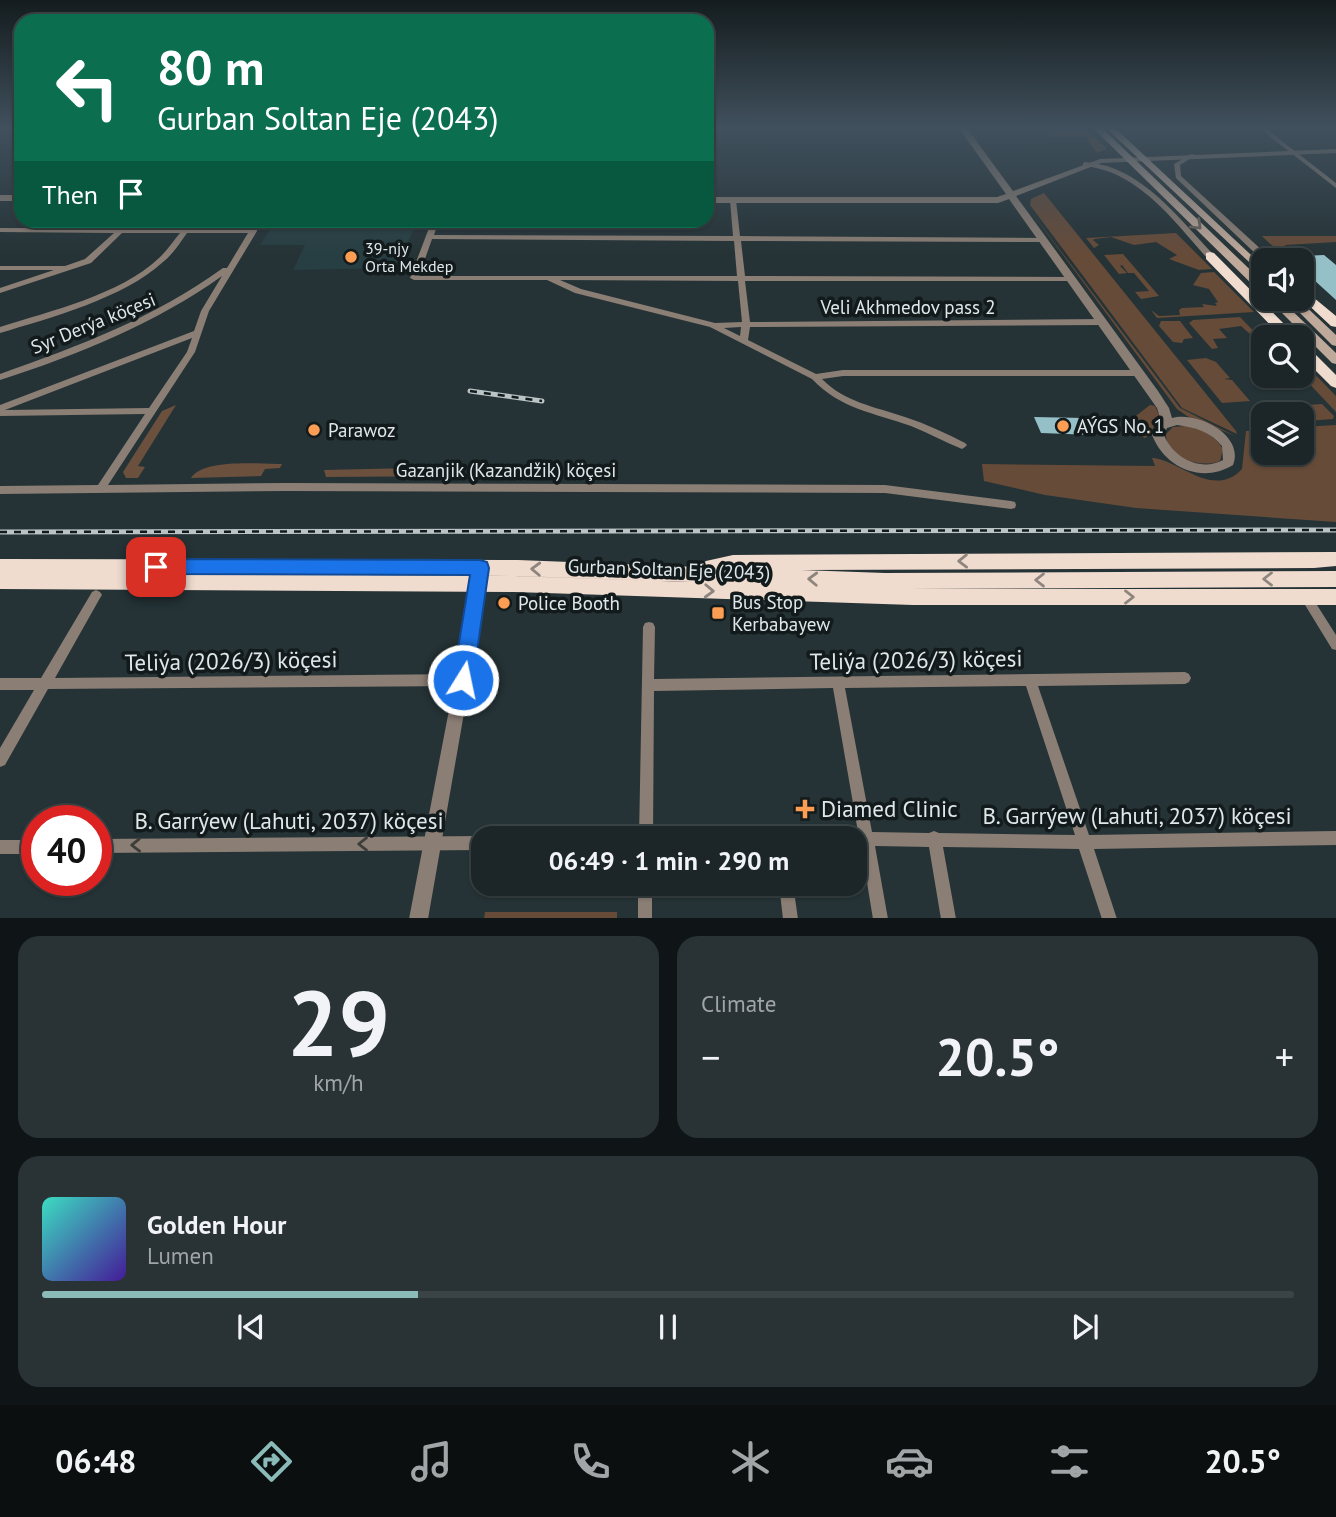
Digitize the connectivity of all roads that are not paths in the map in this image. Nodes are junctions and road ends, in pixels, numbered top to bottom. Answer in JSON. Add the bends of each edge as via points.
{"nodes":[{"id":1,"x":993,"y":170,"type":"edge"},
{"id":2,"x":1072,"y":170,"type":"edge"},
{"id":3,"x":1114,"y":170,"type":"edge"},
{"id":4,"x":1139,"y":170,"type":"edge"},
{"id":5,"x":1155,"y":170,"type":"edge"},
{"id":6,"x":1176,"y":170,"type":"edge"},
{"id":7,"x":1316,"y":170,"type":"edge"},
{"id":8,"x":1183,"y":182,"type":"junction"},
{"id":9,"x":1139,"y":184,"type":"junction"},
{"id":10,"x":1336,"y":186,"type":"edge"},
{"id":11,"x":1179,"y":193,"type":"junction"},
{"id":12,"x":1164,"y":194,"type":"junction"},
{"id":13,"x":1012,"y":196,"type":"junction"},
{"id":14,"x":714,"y":200,"type":"edge"},
{"id":15,"x":733,"y":200,"type":"junction"},
{"id":16,"x":1194,"y":207,"type":"junction"},
{"id":17,"x":1179,"y":208,"type":"junction"},
{"id":18,"x":1222,"y":218,"type":"junction"},
{"id":19,"x":1175,"y":220,"type":"junction"},
{"id":20,"x":254,"y":228,"type":"edge"},
{"id":21,"x":433,"y":228,"type":"edge"},
{"id":22,"x":0,"y":230,"type":"edge"},
{"id":23,"x":121,"y":230,"type":"junction"},
{"id":24,"x":186,"y":230,"type":"junction"},
{"id":25,"x":253,"y":231,"type":"junction"},
{"id":26,"x":429,"y":237,"type":"junction"},
{"id":27,"x":738,"y":239,"type":"junction"},
{"id":28,"x":1043,"y":240,"type":"junction"},
{"id":29,"x":1254,"y":248,"type":"edge"},
{"id":30,"x":1210,"y":256,"type":"joint"},
{"id":31,"x":1251,"y":261,"type":"edge"},
{"id":32,"x":0,"y":268,"type":"edge"},
{"id":33,"x":71,"y":268,"type":"junction"},
{"id":34,"x":230,"y":268,"type":"junction"},
{"id":35,"x":1251,"y":277,"type":"edge"},
{"id":36,"x":548,"y":278,"type":"junction"},
{"id":37,"x":741,"y":278,"type":"junction"},
{"id":38,"x":1071,"y":279,"type":"junction"},
{"id":39,"x":0,"y":291,"type":"edge"},
{"id":40,"x":1314,"y":303,"type":"edge"},
{"id":41,"x":1285,"y":311,"type":"edge"},
{"id":42,"x":1304,"y":311,"type":"edge"},
{"id":43,"x":1102,"y":322,"type":"junction"},
{"id":44,"x":746,"y":323,"type":"junction"},
{"id":45,"x":1336,"y":323,"type":"edge"},
{"id":46,"x":713,"y":325,"type":"junction"},
{"id":47,"x":1278,"y":325,"type":"edge"},
{"id":48,"x":0,"y":330,"type":"edge"},
{"id":49,"x":199,"y":332,"type":"junction"},
{"id":50,"x":744,"y":340,"type":"junction"},
{"id":51,"x":1336,"y":342,"type":"edge"},
{"id":52,"x":1336,"y":360,"type":"edge"},
{"id":53,"x":1314,"y":361,"type":"edge"},
{"id":54,"x":1139,"y":373,"type":"junction"},
{"id":55,"x":0,"y":377,"type":"edge"},
{"id":56,"x":815,"y":377,"type":"junction"},
{"id":57,"x":1336,"y":383,"type":"edge"},
{"id":58,"x":1154,"y":394,"type":"junction"},
{"id":59,"x":0,"y":411,"type":"edge"},
{"id":60,"x":152,"y":411,"type":"junction"},
{"id":61,"x":1190,"y":422,"type":"junction"},
{"id":62,"x":1167,"y":423,"type":"junction"},
{"id":63,"x":962,"y":444,"type":"dead end"},
{"id":64,"x":102,"y":488,"type":"junction"},
{"id":65,"x":0,"y":490,"type":"edge"},
{"id":66,"x":1011,"y":505,"type":"dead end"},
{"id":67,"x":1336,"y":559,"type":"edge"},
{"id":68,"x":0,"y":567,"type":"edge"},
{"id":69,"x":479,"y":575,"type":"junction"},
{"id":70,"x":682,"y":575,"type":"junction"},
{"id":71,"x":1336,"y":579,"type":"edge"},
{"id":72,"x":0,"y":581,"type":"edge"},
{"id":73,"x":96,"y":595,"type":"dead end"},
{"id":74,"x":1306,"y":597,"type":"junction"},
{"id":75,"x":1336,"y":597,"type":"edge"},
{"id":76,"x":649,"y":627,"type":"dead end"},
{"id":77,"x":1336,"y":645,"type":"edge"},
{"id":78,"x":1185,"y":678,"type":"dead end"},
{"id":79,"x":463,"y":680,"type":"junction"},
{"id":80,"x":1030,"y":680,"type":"junction"},
{"id":81,"x":838,"y":682,"type":"junction"},
{"id":82,"x":0,"y":684,"type":"edge"},
{"id":83,"x":43,"y":684,"type":"junction"},
{"id":84,"x":648,"y":685,"type":"junction"},
{"id":85,"x":0,"y":760,"type":"edge"},
{"id":86,"x":646,"y":826,"type":"edge"},
{"id":87,"x":858,"y":826,"type":"edge"},
{"id":88,"x":934,"y":838,"type":"junction"},
{"id":89,"x":1336,"y":838,"type":"edge"},
{"id":90,"x":867,"y":839,"type":"edge"},
{"id":91,"x":1085,"y":842,"type":"junction"},
{"id":92,"x":432,"y":843,"type":"junction"},
{"id":93,"x":471,"y":843,"type":"edge"},
{"id":94,"x":21,"y":846,"type":"edge"},
{"id":95,"x":112,"y":846,"type":"edge"},
{"id":96,"x":0,"y":847,"type":"edge"},
{"id":97,"x":867,"y":866,"type":"edge"},
{"id":98,"x":645,"y":896,"type":"edge"},
{"id":99,"x":788,"y":896,"type":"edge"},
{"id":100,"x":418,"y":918,"type":"edge"},
{"id":101,"x":645,"y":918,"type":"edge"},
{"id":102,"x":791,"y":918,"type":"edge"},
{"id":103,"x":881,"y":918,"type":"edge"},
{"id":104,"x":949,"y":918,"type":"edge"},
{"id":105,"x":1110,"y":918,"type":"edge"}],
"edges":[{"from":1,"to":13,"type":"street"},
{"from":2,"to":13,"type":"street"},
{"from":3,"to":9,"type":"street"},
{"from":4,"to":12,"type":"main road"},
{"from":5,"to":11,"type":"main road"},
{"from":6,"to":8,"type":"street"},
{"from":7,"to":10,"type":"street"},
{"from":8,"to":11,"type":"main road"},
{"from":8,"to":18,"type":"street"},
{"from":9,"to":12,"type":"main road"},
{"from":9,"to":19,"type":"street"},
{"from":11,"to":16,"type":"main road"},
{"from":12,"to":17,"type":"main road"},
{"from":13,"to":15,"type":"street","via":[[984,201]]},
{"from":13,"to":28,"type":"street"},
{"from":14,"to":15,"type":"street"},
{"from":15,"to":27,"type":"street"},
{"from":16,"to":18,"type":"main road"},
{"from":16,"to":31,"type":"main road"},
{"from":17,"to":19,"type":"main road"},
{"from":17,"to":35,"type":"main road","one_way":true},
{"from":18,"to":29,"type":"street"},
{"from":19,"to":30,"type":"street"},
{"from":20,"to":25,"type":"street"},
{"from":21,"to":26,"type":"street"},
{"from":22,"to":23,"type":"street"},
{"from":23,"to":24,"type":"street"},
{"from":23,"to":33,"type":"street","via":[[94,258]]},
{"from":24,"to":25,"type":"street"},
{"from":24,"to":48,"type":"street","via":[[165,256],[138,276],[93,298]]},
{"from":25,"to":34,"type":"street"},
{"from":26,"to":27,"type":"street"},
{"from":26,"to":36,"type":"street","via":[[414,278]]},
{"from":27,"to":28,"type":"street"},
{"from":27,"to":37,"type":"street"},
{"from":28,"to":38,"type":"street"},
{"from":30,"to":47,"type":"highway"},
{"from":32,"to":33,"type":"street"},
{"from":33,"to":39,"type":"street"},
{"from":34,"to":49,"type":"street","via":[[205,311]]},
{"from":34,"to":55,"type":"street","name":"Syr Derýa köçesi","via":[[149,320]]},
{"from":36,"to":37,"type":"street"},
{"from":36,"to":46,"type":"street","via":[[578,291]]},
{"from":37,"to":38,"type":"street"},
{"from":37,"to":44,"type":"street"},
{"from":38,"to":43,"type":"street"},
{"from":40,"to":45,"type":"highway"},
{"from":41,"to":52,"type":"main road"},
{"from":42,"to":51,"type":"main road"},
{"from":43,"to":44,"type":"street","name":"Veli Akhmedov pass 2"},
{"from":43,"to":54,"type":"street"},
{"from":44,"to":46,"type":"street","name":"Veli Akhmedov pass 2"},
{"from":44,"to":50,"type":"street"},
{"from":46,"to":50,"type":"street"},
{"from":49,"to":59,"type":"street"},
{"from":49,"to":60,"type":"street"},
{"from":50,"to":56,"type":"street"},
{"from":53,"to":57,"type":"highway"},
{"from":54,"to":56,"type":"street","via":[[842,373]]},
{"from":54,"to":58,"type":"street"},
{"from":56,"to":63,"type":"street","via":[[845,401]]},
{"from":58,"to":61,"type":"street"},
{"from":58,"to":62,"type":"street"},
{"from":59,"to":60,"type":"street"},
{"from":60,"to":64,"type":"street"},
{"from":61,"to":62,"type":"street"},
{"from":61,"to":62,"type":"street","via":[[1209,429],[1224,442],[1230,455],[1226,465],[1204,470],[1172,457],[1157,435]]},
{"from":64,"to":65,"type":"street","name":"Gazanjik (Kazandžik) köçesi"},
{"from":64,"to":66,"type":"street","name":"Gazanjik (Kazandžik) köçesi","via":[[886,489]]},
{"from":67,"to":70,"type":"highway","one_way":true,"via":[[733,563]]},
{"from":68,"to":69,"type":"highway","name":"Gurban Soltan Eje (2043)"},
{"from":70,"to":69,"type":"highway","name":"Gurban Soltan Eje (2043)","one_way":true},
{"from":69,"to":72,"type":"highway","name":"Gurban Soltan Eje (2043)"},
{"from":69,"to":74,"type":"highway","name":"Gurban Soltan Eje (2043)","one_way":true,"via":[[913,597]]},
{"from":69,"to":79,"type":"street"},
{"from":71,"to":70,"type":"highway","name":"Gurban Soltan Eje (2043)","one_way":true,"via":[[885,581]]},
{"from":73,"to":83,"type":"street"},
{"from":74,"to":75,"type":"highway","name":"Gurban Soltan Eje (2043)"},
{"from":74,"to":77,"type":"street"},
{"from":76,"to":84,"type":"street"},
{"from":78,"to":80,"type":"street","name":"Teliýa (2026/3) köçesi"},
{"from":79,"to":83,"type":"street","name":"Teliýa (2026/3) köçesi"},
{"from":79,"to":92,"type":"street"},
{"from":80,"to":81,"type":"street","name":"Teliýa (2026/3) köçesi"},
{"from":80,"to":91,"type":"street"},
{"from":81,"to":84,"type":"street","name":"Teliýa (2026/3) köçesi"},
{"from":81,"to":87,"type":"street"},
{"from":82,"to":83,"type":"street","name":"Teliýa (2026/3) köçesi"},
{"from":83,"to":85,"type":"street"},
{"from":84,"to":86,"type":"street"},
{"from":88,"to":90,"type":"street","name":"B. Garrýew (Lahuti, 2037) köçesi"},
{"from":88,"to":91,"type":"street","name":"B. Garrýew (Lahuti, 2037) köçesi"},
{"from":88,"to":104,"type":"street"},
{"from":89,"to":91,"type":"street","name":"B. Garrýew (Lahuti, 2037) köçesi"},
{"from":91,"to":105,"type":"street"},
{"from":92,"to":93,"type":"street","name":"B. Garrýew (Lahuti, 2037) köçesi"},
{"from":92,"to":95,"type":"street","name":"B. Garrýew (Lahuti, 2037) köçesi","one_way":true},
{"from":92,"to":100,"type":"street"},
{"from":94,"to":96,"type":"street"},
{"from":97,"to":103,"type":"street"},
{"from":98,"to":101,"type":"street"},
{"from":99,"to":102,"type":"street"}]}
